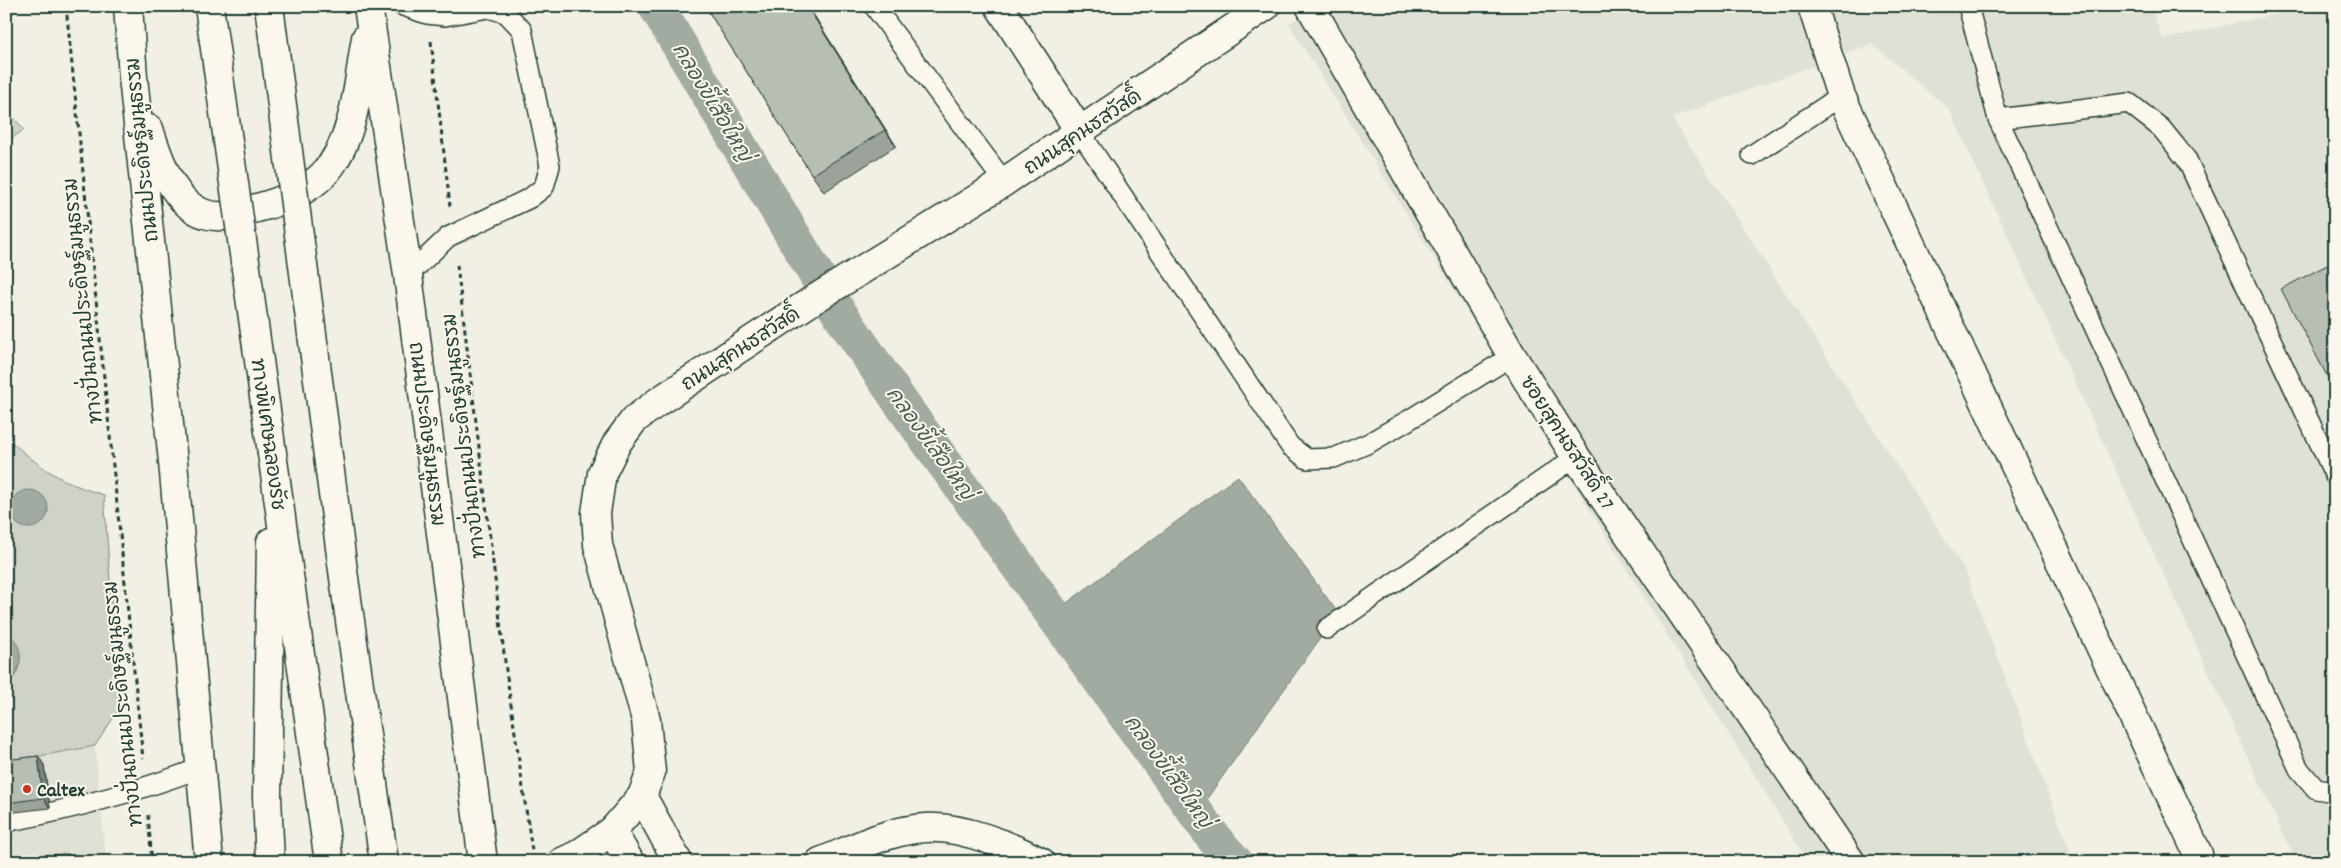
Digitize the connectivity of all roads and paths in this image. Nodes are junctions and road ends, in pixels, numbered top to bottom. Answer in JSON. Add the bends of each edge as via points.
{"nodes":[{"id":1,"x":66,"y":6,"type":"edge"},
{"id":2,"x":128,"y":6,"type":"edge"},
{"id":3,"x":209,"y":6,"type":"edge"},
{"id":4,"x":269,"y":6,"type":"edge"},
{"id":5,"x":403,"y":6,"type":"edge"},
{"id":6,"x":874,"y":6,"type":"edge"},
{"id":7,"x":999,"y":6,"type":"edge"},
{"id":8,"x":1266,"y":6,"type":"edge"},
{"id":9,"x":1310,"y":6,"type":"edge"},
{"id":10,"x":1812,"y":6,"type":"edge"},
{"id":11,"x":1968,"y":6,"type":"edge"},
{"id":12,"x":369,"y":11,"type":"edge"},
{"id":13,"x":427,"y":14,"type":"junction"},
{"id":14,"x":133,"y":77,"type":"junction"},
{"id":15,"x":1841,"y":96,"type":"junction"},
{"id":16,"x":1998,"y":119,"type":"junction"},
{"id":17,"x":1080,"y":132,"type":"junction"},
{"id":18,"x":1752,"y":155,"type":"dead end"},
{"id":19,"x":1004,"y":182,"type":"junction"},
{"id":20,"x":454,"y":234,"type":"junction"},
{"id":21,"x":408,"y":275,"type":"junction"},
{"id":22,"x":1512,"y":356,"type":"junction"},
{"id":23,"x":272,"y":452,"type":"junction"},
{"id":24,"x":1576,"y":457,"type":"junction"},
{"id":25,"x":2335,"y":476,"type":"edge"},
{"id":26,"x":1327,"y":628,"type":"dead end"},
{"id":27,"x":200,"y":768,"type":"junction"},
{"id":28,"x":146,"y":788,"type":"junction"},
{"id":29,"x":2335,"y":792,"type":"edge"},
{"id":30,"x":642,"y":796,"type":"junction"},
{"id":31,"x":6,"y":822,"type":"edge"},
{"id":32,"x":612,"y":831,"type":"junction"},
{"id":33,"x":532,"y":852,"type":"dead end"},
{"id":34,"x":152,"y":862,"type":"edge"},
{"id":35,"x":209,"y":862,"type":"edge"},
{"id":36,"x":270,"y":862,"type":"edge"},
{"id":37,"x":329,"y":862,"type":"edge"},
{"id":38,"x":384,"y":862,"type":"edge"},
{"id":39,"x":483,"y":862,"type":"edge"},
{"id":40,"x":562,"y":862,"type":"edge"},
{"id":41,"x":630,"y":862,"type":"edge"},
{"id":42,"x":678,"y":862,"type":"edge"},
{"id":43,"x":820,"y":862,"type":"edge"},
{"id":44,"x":1041,"y":862,"type":"edge"},
{"id":45,"x":1851,"y":862,"type":"edge"},
{"id":46,"x":2199,"y":862,"type":"edge"}],
"edges":[{"from":1,"to":28,"type":"path","name":"ทางปั่นถนนประดิษฐ์มนูธรรม"},
{"from":2,"to":14,"type":"main road","name":"ถนนประดิษฐ์มนูธรรม"},
{"from":3,"to":23,"type":"main road","name":"ทางพิเศษฉลองรัช","bridge":true},
{"from":4,"to":38,"type":"main road","bridge":true},
{"from":5,"to":13,"type":"lane"},
{"from":6,"to":19,"type":"lane"},
{"from":7,"to":17,"type":"main road"},
{"from":8,"to":17,"type":"main road","name":"ถนนสุคนธสวัสดิ์"},
{"from":9,"to":22,"type":"main road","name":"ซอยสุคนธสวัสดิ์ 27"},
{"from":10,"to":15,"type":"main road"},
{"from":11,"to":16,"type":"lane"},
{"from":12,"to":14,"type":"main road","via":[[350,125],[339,151],[324,174],[302,192],[276,203],[224,216],[204,214],[185,202],[170,184],[156,153]]},
{"from":12,"to":21,"type":"main road","name":"ถนนประดิษฐ์มนูธรรม"},
{"from":13,"to":20,"type":"path","name":"ทางปั่นถนนประดิษฐ์มนูธรรม"},
{"from":13,"to":20,"type":"lane","via":[[445,16],[488,8],[506,14],[522,30],[550,166],[544,187],[530,198]]},
{"from":14,"to":27,"type":"main road","name":"ถนนประดิษฐ์มนูธรรม","via":[[173,462]]},
{"from":15,"to":18,"type":"lane"},
{"from":15,"to":46,"type":"main road","via":[[2027,487]]},
{"from":16,"to":25,"type":"lane","via":[[2129,103],[2161,128],[2187,160]]},
{"from":16,"to":29,"type":"lane","via":[[2298,769],[2316,789]]},
{"from":17,"to":19,"type":"main road","name":"ถนนสุคนธสวัสดิ์"},
{"from":17,"to":22,"type":"lane","via":[[1290,446],[1307,459],[1334,458],[1369,443]]},
{"from":19,"to":30,"type":"main road","name":"ถนนสุคนธสวัสดิ์","via":[[813,300],[659,401],[634,420],[617,443],[602,473],[596,513],[598,545],[646,720],[651,772]]},
{"from":20,"to":21,"type":"lane"},
{"from":20,"to":33,"type":"path","name":"ทางปั่นถนนประดิษฐ์มนูธรรม","via":[[505,660]]},
{"from":21,"to":39,"type":"main road","name":"ถนนประดิษฐ์มนูธรรม"},
{"from":22,"to":24,"type":"main road","name":"ซอยสุคนธสวัสดิ์ 27"},
{"from":23,"to":36,"type":"main road","via":[[266,797]]},
{"from":23,"to":37,"type":"main road","name":"ทางพิเศษฉลองรัช"},
{"from":24,"to":26,"type":"lane"},
{"from":24,"to":45,"type":"main road","name":"ซอยสุคนธสวัสดิ์ 27"},
{"from":27,"to":28,"type":"lane"},
{"from":27,"to":35,"type":"main road","name":"ถนนประดิษฐ์มนูธรรม"},
{"from":28,"to":31,"type":"lane"},
{"from":28,"to":34,"type":"path","name":"ทางปั่นถนนประดิษฐ์มนูธรรม"},
{"from":30,"to":32,"type":"main road","name":"ถนนสุคนธสวัสดิ์"},
{"from":30,"to":42,"type":"main road"},
{"from":32,"to":40,"type":"main road","name":"ถนนสุคนธสวัสดิ์"},
{"from":32,"to":41,"type":"main road"},
{"from":43,"to":44,"type":"main road","via":[[894,834],[926,827],[1007,844]]}]}
